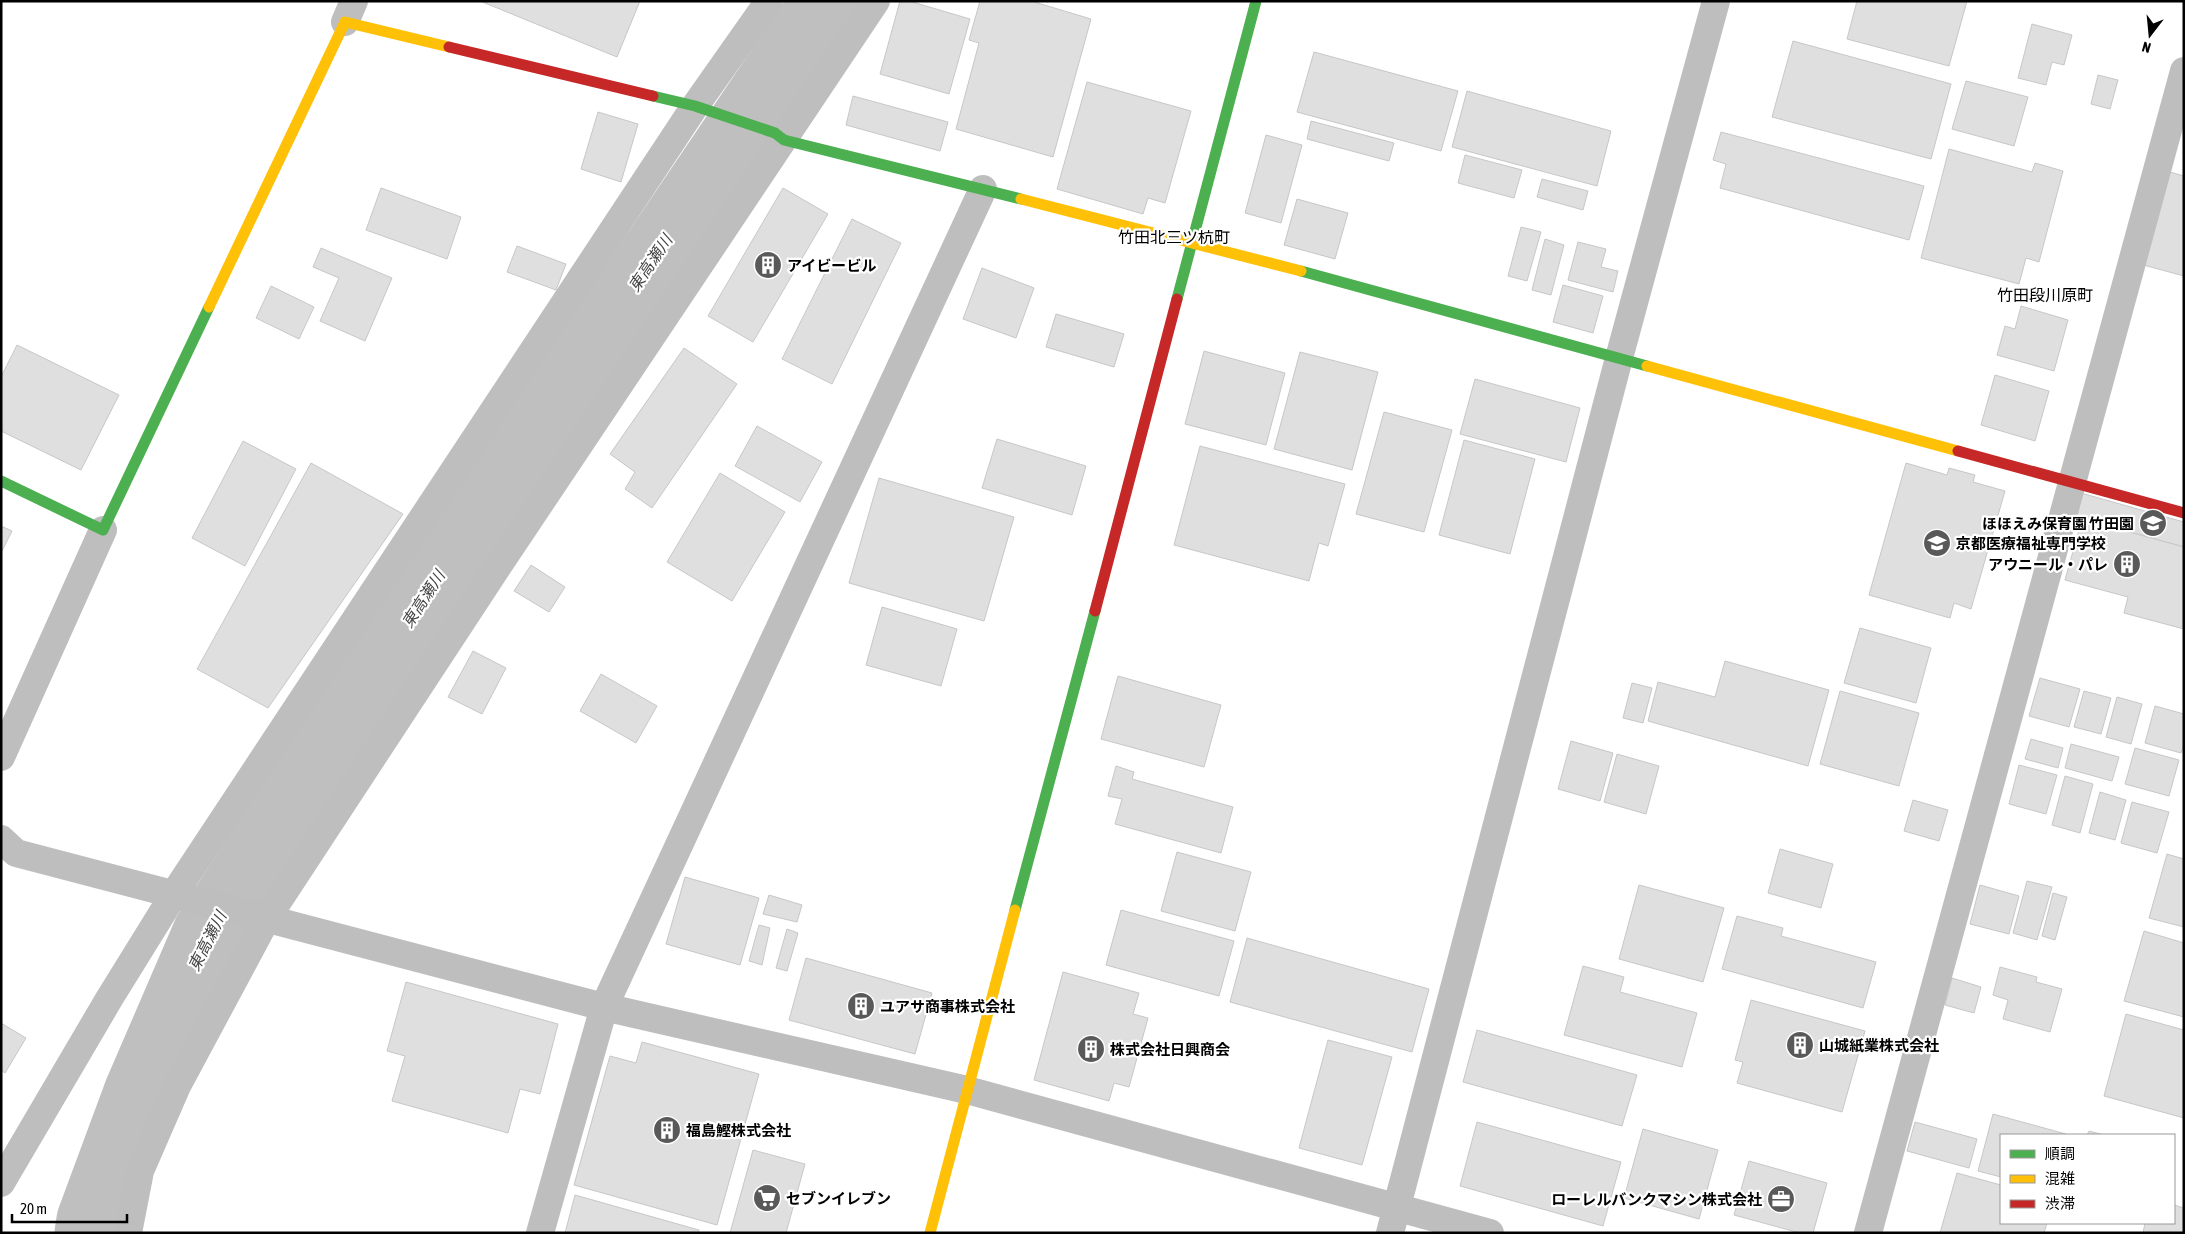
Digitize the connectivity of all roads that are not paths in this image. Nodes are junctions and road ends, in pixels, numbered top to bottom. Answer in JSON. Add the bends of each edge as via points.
{"nodes":[{"id":1,"x":769,"y":1,"type":"edge"},
{"id":2,"x":876,"y":1,"type":"edge"},
{"id":3,"x":1256,"y":1,"type":"edge"},
{"id":4,"x":1716,"y":1,"type":"edge"},
{"id":5,"x":350,"y":12,"type":"edge"},
{"id":6,"x":2184,"y":71,"type":"edge"},
{"id":7,"x":701,"y":108,"type":"junction"},
{"id":8,"x":779,"y":136,"type":"junction"},
{"id":9,"x":983,"y":189,"type":"junction"},
{"id":10,"x":1192,"y":241,"type":"junction"},
{"id":11,"x":1619,"y":358,"type":"junction"},
{"id":12,"x":1,"y":481,"type":"edge"},
{"id":13,"x":2072,"y":484,"type":"junction"},
{"id":14,"x":2184,"y":513,"type":"edge"},
{"id":15,"x":103,"y":530,"type":"junction"},
{"id":16,"x":1,"y":757,"type":"edge"},
{"id":17,"x":1,"y":838,"type":"edge"},
{"id":18,"x":180,"y":896,"type":"junction"},
{"id":19,"x":261,"y":916,"type":"junction"},
{"id":20,"x":604,"y":1007,"type":"junction"},
{"id":21,"x":967,"y":1090,"type":"junction"},
{"id":22,"x":1,"y":1182,"type":"edge"},
{"id":23,"x":1393,"y":1220,"type":"edge"},
{"id":24,"x":128,"y":1233,"type":"edge"},
{"id":25,"x":540,"y":1233,"type":"edge"},
{"id":26,"x":930,"y":1233,"type":"edge"},
{"id":27,"x":1490,"y":1233,"type":"edge"},
{"id":28,"x":1868,"y":1233,"type":"edge"}],
"edges":[{"from":1,"to":7,"type":"street"},
{"from":2,"to":8,"type":"street"},
{"from":3,"to":10,"type":"street"},
{"from":4,"to":11,"type":"street"},
{"from":5,"to":7,"type":"street"},
{"from":5,"to":15,"type":"street"},
{"from":6,"to":13,"type":"street"},
{"from":7,"to":8,"type":"street"},
{"from":7,"to":18,"type":"street"},
{"from":8,"to":9,"type":"street"},
{"from":8,"to":19,"type":"street","via":[[494,572]]},
{"from":9,"to":10,"type":"street"},
{"from":9,"to":20,"type":"street"},
{"from":10,"to":11,"type":"street"},
{"from":10,"to":21,"type":"street"},
{"from":11,"to":13,"type":"street"},
{"from":11,"to":23,"type":"street"},
{"from":12,"to":15,"type":"street"},
{"from":13,"to":14,"type":"street"},
{"from":13,"to":28,"type":"street"},
{"from":15,"to":16,"type":"street"},
{"from":17,"to":18,"type":"street","via":[[16,853]]},
{"from":18,"to":19,"type":"street"},
{"from":18,"to":22,"type":"street","via":[[109,999]]},
{"from":19,"to":20,"type":"street"},
{"from":19,"to":24,"type":"street","via":[[177,1086],[140,1171]]},
{"from":20,"to":21,"type":"street"},
{"from":20,"to":25,"type":"street"},
{"from":21,"to":23,"type":"street"},
{"from":21,"to":26,"type":"street"},
{"from":23,"to":27,"type":"street"}]}
